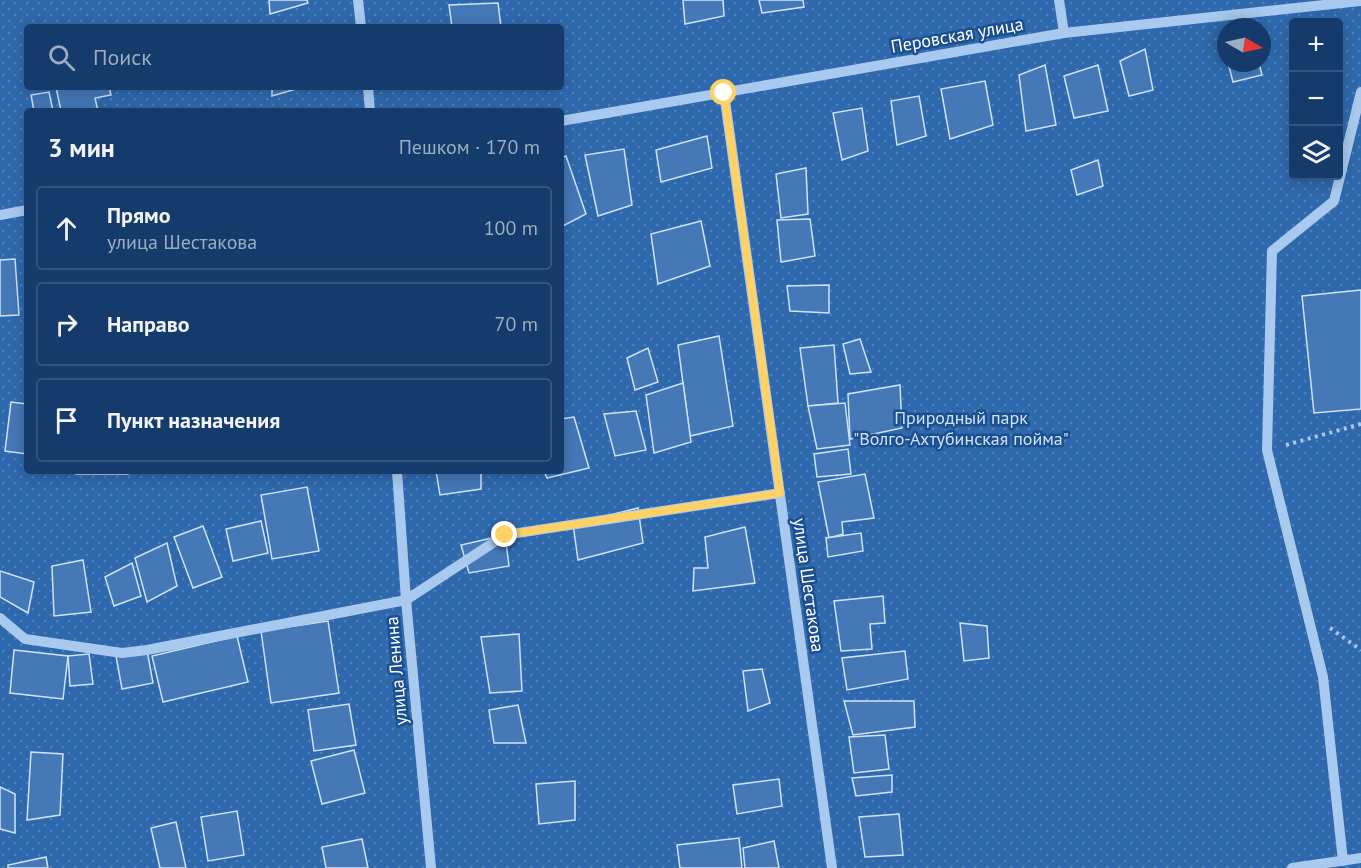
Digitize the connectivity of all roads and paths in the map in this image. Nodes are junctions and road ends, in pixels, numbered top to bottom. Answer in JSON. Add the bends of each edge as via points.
{"nodes":[{"id":1,"x":358,"y":0,"type":"edge"},
{"id":2,"x":1059,"y":0,"type":"edge"},
{"id":3,"x":1361,"y":1,"type":"edge"},
{"id":4,"x":361,"y":24,"type":"edge"},
{"id":5,"x":1064,"y":33,"type":"junction"},
{"id":6,"x":368,"y":90,"type":"edge"},
{"id":7,"x":1361,"y":92,"type":"edge"},
{"id":8,"x":724,"y":93,"type":"junction"},
{"id":9,"x":370,"y":108,"type":"edge"},
{"id":10,"x":564,"y":120,"type":"edge"},
{"id":11,"x":24,"y":211,"type":"edge"},
{"id":12,"x":0,"y":215,"type":"edge"},
{"id":13,"x":1361,"y":424,"type":"edge"},
{"id":14,"x":1268,"y":450,"type":"junction"},
{"id":15,"x":397,"y":474,"type":"edge"},
{"id":16,"x":780,"y":493,"type":"junction"},
{"id":17,"x":406,"y":600,"type":"junction"},
{"id":18,"x":1307,"y":611,"type":"junction"},
{"id":19,"x":0,"y":618,"type":"edge"},
{"id":20,"x":1361,"y":650,"type":"edge"},
{"id":21,"x":1361,"y":858,"type":"edge"},
{"id":22,"x":1343,"y":861,"type":"junction"},
{"id":23,"x":431,"y":868,"type":"edge"},
{"id":24,"x":832,"y":868,"type":"edge"},
{"id":25,"x":1292,"y":868,"type":"edge"}],
"edges":[{"from":1,"to":4,"type":"street"},
{"from":2,"to":5,"type":"street"},
{"from":3,"to":5,"type":"street","name":"Перовская улица"},
{"from":5,"to":8,"type":"street","name":"Перовская улица"},
{"from":6,"to":9,"type":"street"},
{"from":7,"to":14,"type":"street","via":[[1334,201],[1272,251]]},
{"from":8,"to":10,"type":"street","name":"Перовская улица"},
{"from":8,"to":16,"type":"street","name":"улица Шестакова"},
{"from":11,"to":12,"type":"street"},
{"from":13,"to":14,"type":"path"},
{"from":14,"to":18,"type":"street"},
{"from":15,"to":17,"type":"street","name":"улица Ленина"},
{"from":16,"to":17,"type":"street","via":[[505,535]]},
{"from":16,"to":24,"type":"street","name":"улица Шестакова"},
{"from":17,"to":19,"type":"street","via":[[122,653],[25,639]]},
{"from":17,"to":23,"type":"street","name":"улица Ленина"},
{"from":18,"to":20,"type":"path"},
{"from":18,"to":22,"type":"street","via":[[1323,677]]},
{"from":21,"to":22,"type":"street"},
{"from":22,"to":25,"type":"street"}]}
